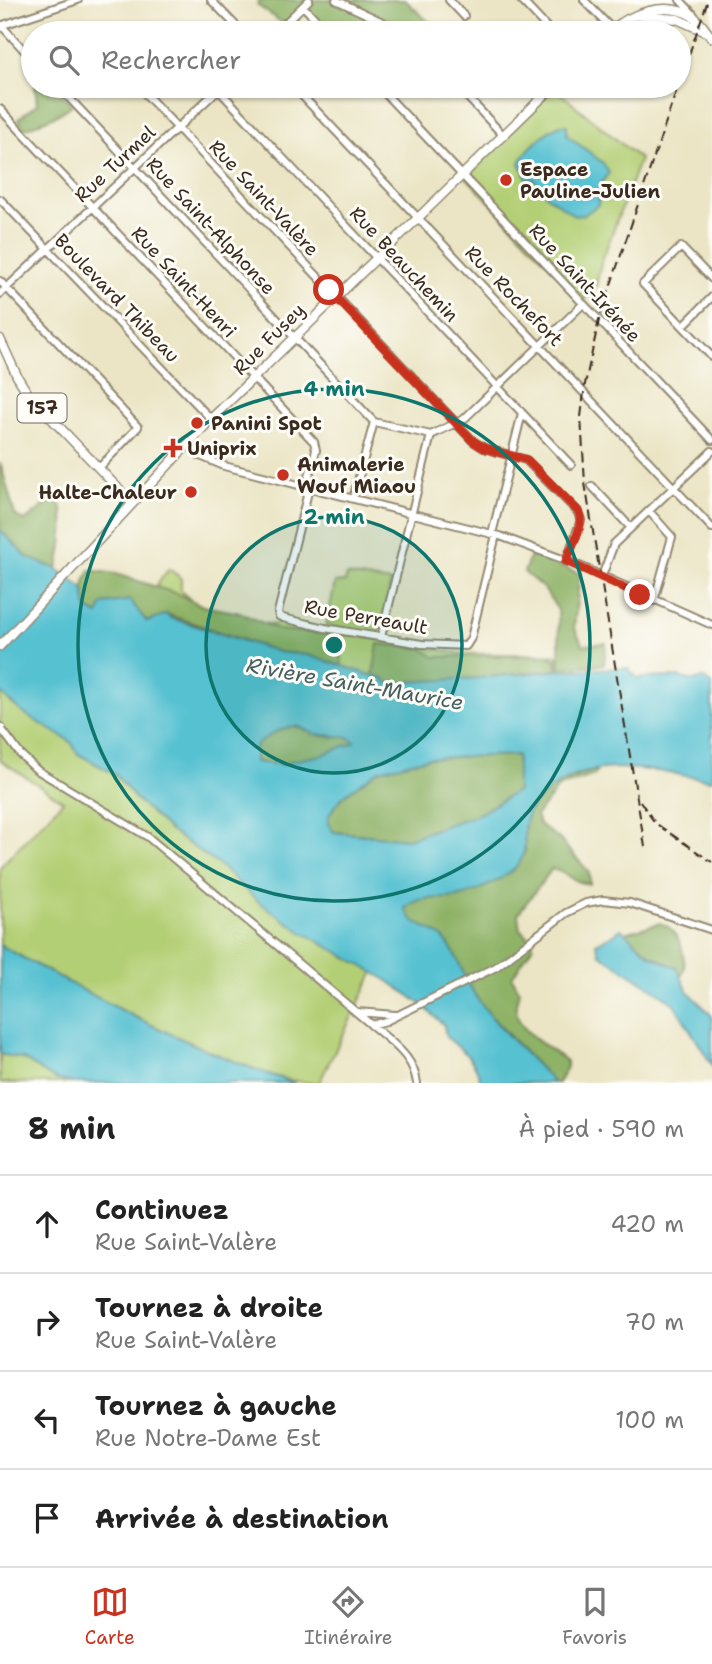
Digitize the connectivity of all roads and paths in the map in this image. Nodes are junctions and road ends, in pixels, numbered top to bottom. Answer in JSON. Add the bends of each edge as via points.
{"nodes":[{"id":1,"x":78,"y":0,"type":"edge"},
{"id":2,"x":211,"y":0,"type":"edge"},
{"id":3,"x":309,"y":0,"type":"edge"},
{"id":4,"x":336,"y":0,"type":"edge"},
{"id":5,"x":449,"y":0,"type":"edge"},
{"id":6,"x":521,"y":0,"type":"edge"},
{"id":7,"x":584,"y":0,"type":"edge"},
{"id":8,"x":680,"y":0,"type":"edge"},
{"id":9,"x":303,"y":6,"type":"junction"},
{"id":10,"x":653,"y":9,"type":"edge"},
{"id":11,"x":464,"y":16,"type":"dead end"},
{"id":12,"x":697,"y":19,"type":"junction"},
{"id":13,"x":231,"y":21,"type":"edge"},
{"id":14,"x":287,"y":21,"type":"edge"},
{"id":15,"x":317,"y":21,"type":"edge"},
{"id":16,"x":381,"y":21,"type":"edge"},
{"id":17,"x":541,"y":21,"type":"edge"},
{"id":18,"x":602,"y":21,"type":"edge"},
{"id":19,"x":624,"y":21,"type":"edge"},
{"id":20,"x":683,"y":21,"type":"edge"},
{"id":21,"x":0,"y":25,"type":"edge"},
{"id":22,"x":691,"y":25,"type":"edge"},
{"id":23,"x":710,"y":35,"type":"edge"},
{"id":24,"x":21,"y":47,"type":"edge"},
{"id":25,"x":69,"y":98,"type":"edge"},
{"id":26,"x":149,"y":98,"type":"edge"},
{"id":27,"x":207,"y":98,"type":"edge"},
{"id":28,"x":228,"y":98,"type":"edge"},
{"id":29,"x":304,"y":98,"type":"edge"},
{"id":30,"x":389,"y":98,"type":"edge"},
{"id":31,"x":468,"y":98,"type":"edge"},
{"id":32,"x":542,"y":98,"type":"edge"},
{"id":33,"x":0,"y":108,"type":"edge"},
{"id":34,"x":177,"y":128,"type":"junction"},
{"id":35,"x":503,"y":135,"type":"junction"},
{"id":36,"x":135,"y":168,"type":"junction"},
{"id":37,"x":463,"y":175,"type":"junction"},
{"id":38,"x":0,"y":199,"type":"edge"},
{"id":39,"x":92,"y":207,"type":"junction"},
{"id":40,"x":418,"y":219,"type":"junction"},
{"id":41,"x":48,"y":249,"type":"junction"},
{"id":42,"x":377,"y":258,"type":"junction"},
{"id":43,"x":712,"y":279,"type":"edge"},
{"id":44,"x":0,"y":281,"type":"edge"},
{"id":45,"x":7,"y":288,"type":"junction"},
{"id":46,"x":0,"y":295,"type":"edge"},
{"id":47,"x":335,"y":297,"type":"junction"},
{"id":48,"x":712,"y":297,"type":"edge"},
{"id":49,"x":583,"y":304,"type":"junction"},
{"id":50,"x":682,"y":326,"type":"junction"},
{"id":51,"x":293,"y":337,"type":"junction"},
{"id":52,"x":0,"y":339,"type":"edge"},
{"id":53,"x":540,"y":346,"type":"junction"},
{"id":54,"x":712,"y":357,"type":"edge"},
{"id":55,"x":253,"y":378,"type":"junction"},
{"id":56,"x":497,"y":387,"type":"junction"},
{"id":57,"x":522,"y":413,"type":"junction"},
{"id":58,"x":211,"y":419,"type":"junction"},
{"id":59,"x":374,"y":422,"type":"junction"},
{"id":60,"x":456,"y":423,"type":"junction"},
{"id":61,"x":430,"y":435,"type":"junction"},
{"id":62,"x":712,"y":440,"type":"edge"},
{"id":63,"x":187,"y":445,"type":"junction"},
{"id":64,"x":712,"y":451,"type":"edge"},
{"id":65,"x":512,"y":455,"type":"junction"},
{"id":66,"x":571,"y":465,"type":"dead end"},
{"id":67,"x":99,"y":468,"type":"junction"},
{"id":68,"x":592,"y":486,"type":"dead end"},
{"id":69,"x":308,"y":487,"type":"junction"},
{"id":70,"x":674,"y":488,"type":"junction"},
{"id":71,"x":353,"y":499,"type":"junction"},
{"id":72,"x":132,"y":503,"type":"junction"},
{"id":73,"x":649,"y":511,"type":"junction"},
{"id":74,"x":410,"y":513,"type":"junction"},
{"id":75,"x":631,"y":528,"type":"junction"},
{"id":76,"x":712,"y":528,"type":"edge"},
{"id":77,"x":494,"y":535,"type":"junction"},
{"id":78,"x":566,"y":561,"type":"junction"},
{"id":79,"x":602,"y":576,"type":"junction"},
{"id":80,"x":654,"y":601,"type":"junction"},
{"id":81,"x":712,"y":625,"type":"edge"},
{"id":82,"x":381,"y":637,"type":"junction"},
{"id":83,"x":0,"y":646,"type":"edge"},
{"id":84,"x":0,"y":727,"type":"edge"},
{"id":85,"x":712,"y":930,"type":"edge"},
{"id":86,"x":356,"y":1012,"type":"junction"},
{"id":87,"x":398,"y":1014,"type":"junction"},
{"id":88,"x":371,"y":1025,"type":"junction"},
{"id":89,"x":417,"y":1083,"type":"edge"}],
"edges":[{"from":1,"to":21,"type":"street"},
{"from":2,"to":13,"type":"street"},
{"from":3,"to":9,"type":"street"},
{"from":4,"to":16,"type":"street"},
{"from":5,"to":11,"type":"street"},
{"from":6,"to":17,"type":"street"},
{"from":7,"to":18,"type":"street"},
{"from":8,"to":12,"type":"street"},
{"from":9,"to":14,"type":"street"},
{"from":9,"to":15,"type":"street"},
{"from":10,"to":12,"type":"main road"},
{"from":10,"to":19,"type":"main road"},
{"from":10,"to":20,"type":"main road"},
{"from":12,"to":23,"type":"main road"},
{"from":21,"to":24,"type":"street"},
{"from":22,"to":23,"type":"main road"},
{"from":25,"to":36,"type":"street","name":"Rue Saint-Alphonse"},
{"from":26,"to":34,"type":"street","name":"Rue Saint-Valère"},
{"from":27,"to":34,"type":"street","name":"Rue Turmel"},
{"from":28,"to":42,"type":"street","name":"Rue Beauchemin"},
{"from":29,"to":40,"type":"street","name":"Rue Rochefort"},
{"from":30,"to":37,"type":"street","name":"Rue Saint-Irénée"},
{"from":31,"to":35,"type":"street"},
{"from":32,"to":35,"type":"main road","name":"Rue Fusey"},
{"from":33,"to":39,"type":"street","name":"Rue Saint-Henri"},
{"from":34,"to":36,"type":"street","name":"Rue Turmel"},
{"from":34,"to":47,"type":"street","name":"Rue Saint-Valère"},
{"from":35,"to":37,"type":"main road","name":"Rue Fusey"},
{"from":36,"to":39,"type":"street","name":"Rue Turmel"},
{"from":36,"to":51,"type":"street","name":"Rue Saint-Alphonse"},
{"from":37,"to":40,"type":"main road","name":"Rue Fusey"},
{"from":37,"to":49,"type":"street","name":"Rue Saint-Irénée"},
{"from":38,"to":41,"type":"street","name":"Boulevard Thibeau"},
{"from":39,"to":41,"type":"street","name":"Rue Turmel"},
{"from":39,"to":55,"type":"street","name":"Rue Saint-Henri"},
{"from":40,"to":42,"type":"main road","name":"Rue Fusey"},
{"from":40,"to":53,"type":"street","name":"Rue Rochefort"},
{"from":41,"to":45,"type":"street","name":"Rue Turmel"},
{"from":41,"to":58,"type":"street","name":"Boulevard Thibeau"},
{"from":42,"to":47,"type":"main road","name":"Rue Fusey"},
{"from":42,"to":56,"type":"street","name":"Rue Beauchemin"},
{"from":43,"to":50,"type":"street","via":[[681,247],[643,284]]},
{"from":44,"to":45,"type":"street"},
{"from":45,"to":46,"type":"street","name":"Rue Turmel"},
{"from":45,"to":67,"type":"street","via":[[138,427]]},
{"from":47,"to":51,"type":"main road","name":"Rue Fusey"},
{"from":47,"to":60,"type":"street","name":"Rue Saint-Valère"},
{"from":48,"to":50,"type":"street"},
{"from":49,"to":53,"type":"street"},
{"from":49,"to":62,"type":"street","name":"Rue Saint-Irénée"},
{"from":50,"to":54,"type":"street"},
{"from":51,"to":55,"type":"main road","name":"Rue Fusey"},
{"from":51,"to":59,"type":"street","name":"Rue Saint-Alphonse"},
{"from":52,"to":67,"type":"main road","number":"157","via":[[26,390]]},
{"from":53,"to":56,"type":"street"},
{"from":53,"to":70,"type":"street","name":"Rue Rochefort"},
{"from":55,"to":58,"type":"main road","name":"Rue Fusey"},
{"from":55,"to":69,"type":"street","name":"Rue Saint-Henri","via":[[316,445]]},
{"from":56,"to":57,"type":"street","name":"Rue Beauchemin"},
{"from":56,"to":60,"type":"street"},
{"from":57,"to":65,"type":"street"},
{"from":57,"to":66,"type":"street","name":"Rue Beauchemin"},
{"from":58,"to":63,"type":"main road","name":"Rue Fusey"},
{"from":59,"to":61,"type":"street"},
{"from":59,"to":71,"type":"street"},
{"from":60,"to":61,"type":"street"},
{"from":60,"to":65,"type":"street","name":"Rue Saint-Valère","via":[[478,445]]},
{"from":61,"to":74,"type":"street"},
{"from":63,"to":69,"type":"street","via":[[224,466]]},
{"from":63,"to":72,"type":"main road","name":"Rue Fusey"},
{"from":64,"to":70,"type":"street"},
{"from":65,"to":77,"type":"street"},
{"from":65,"to":78,"type":"street","name":"Rue Saint-Valère","via":[[530,463],[580,514]]},
{"from":67,"to":72,"type":"main road","number":"157"},
{"from":68,"to":75,"type":"street"},
{"from":69,"to":71,"type":"street"},
{"from":69,"to":82,"type":"street","name":"Rue Perreault","via":[[279,616]]},
{"from":70,"to":73,"type":"street"},
{"from":70,"to":76,"type":"street","name":"Rue Rochefort"},
{"from":71,"to":74,"type":"street"},
{"from":72,"to":83,"type":"main road","name":"Rue Fusey"},
{"from":73,"to":75,"type":"street"},
{"from":73,"to":80,"type":"street","via":[[672,537]]},
{"from":74,"to":77,"type":"street"},
{"from":74,"to":82,"type":"street"},
{"from":75,"to":79,"type":"street","via":[[613,546]]},
{"from":77,"to":78,"type":"street"},
{"from":77,"to":82,"type":"street","name":"Rue Perreault","via":[[468,645],[427,645]]},
{"from":78,"to":79,"type":"street"},
{"from":79,"to":80,"type":"street"},
{"from":80,"to":81,"type":"street"},
{"from":84,"to":86,"type":"street","via":[[37,770],[148,837]]},
{"from":85,"to":87,"type":"street","via":[[630,903],[594,901],[571,910],[489,971]]},
{"from":86,"to":87,"type":"street"},
{"from":86,"to":88,"type":"street"},
{"from":87,"to":88,"type":"street"},
{"from":88,"to":89,"type":"street","via":[[406,1055]]}]}
